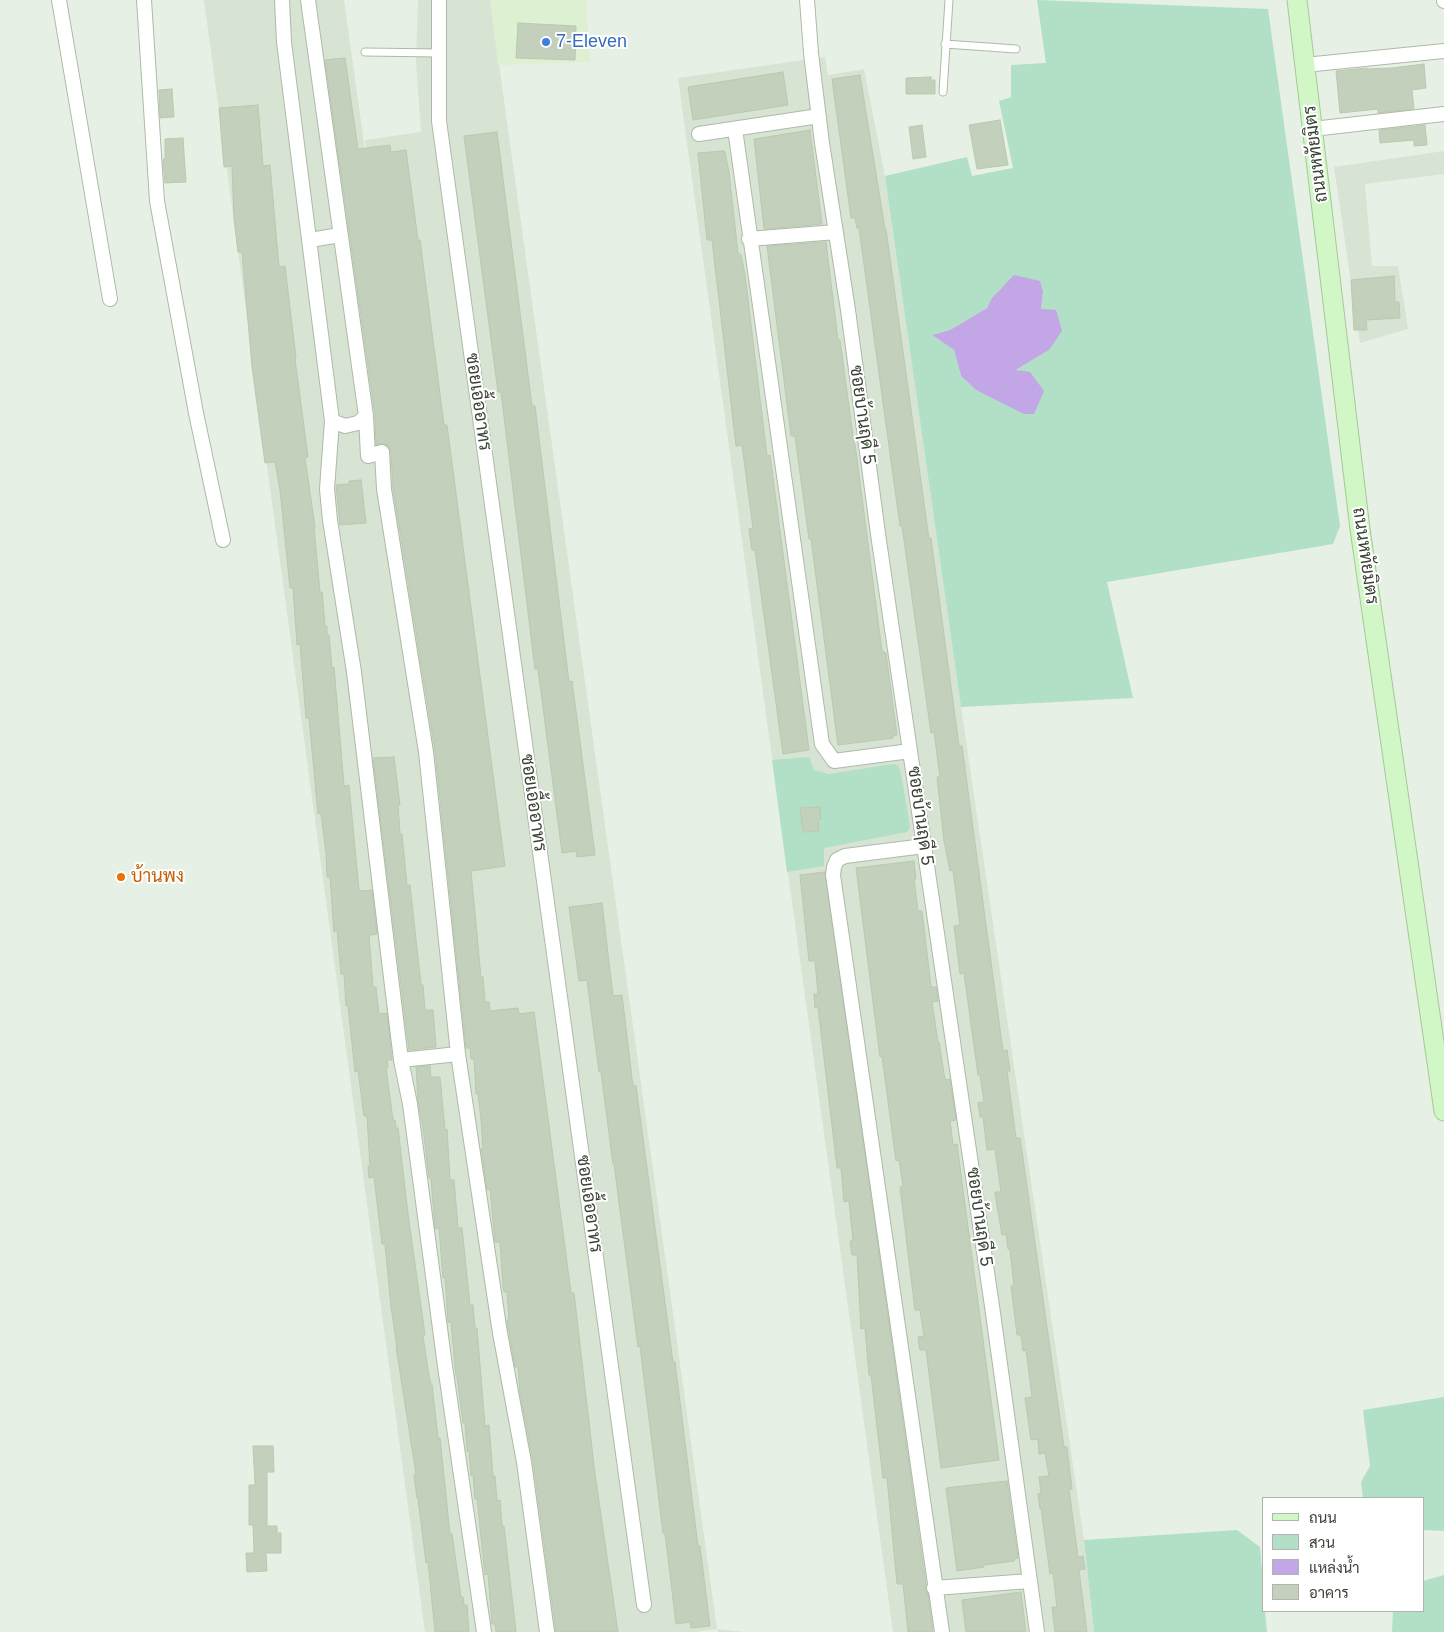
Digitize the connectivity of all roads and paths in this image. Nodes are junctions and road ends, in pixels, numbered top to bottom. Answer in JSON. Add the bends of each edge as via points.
{"nodes":[{"id":1,"x":59,"y":0,"type":"edge"},
{"id":2,"x":144,"y":0,"type":"edge"},
{"id":3,"x":282,"y":0,"type":"edge"},
{"id":4,"x":308,"y":0,"type":"edge"},
{"id":5,"x":439,"y":0,"type":"edge"},
{"id":6,"x":807,"y":0,"type":"edge"},
{"id":7,"x":949,"y":0,"type":"edge"},
{"id":8,"x":1297,"y":0,"type":"edge"},
{"id":9,"x":945,"y":44,"type":"junction"},
{"id":10,"x":1016,"y":49,"type":"dead end"},
{"id":11,"x":1444,"y":51,"type":"edge"},
{"id":12,"x":365,"y":52,"type":"dead end"},
{"id":13,"x":439,"y":53,"type":"junction"},
{"id":14,"x":1305,"y":65,"type":"junction"},
{"id":15,"x":943,"y":92,"type":"dead end"},
{"id":16,"x":1444,"y":114,"type":"edge"},
{"id":17,"x":819,"y":116,"type":"junction"},
{"id":18,"x":735,"y":129,"type":"junction"},
{"id":19,"x":1312,"y":129,"type":"junction"},
{"id":20,"x":699,"y":134,"type":"dead end"},
{"id":21,"x":836,"y":232,"type":"junction"},
{"id":22,"x":340,"y":235,"type":"junction"},
{"id":23,"x":749,"y":239,"type":"junction"},
{"id":24,"x":310,"y":240,"type":"junction"},
{"id":25,"x":110,"y":298,"type":"dead end"},
{"id":26,"x":366,"y":416,"type":"junction"},
{"id":27,"x":332,"y":421,"type":"junction"},
{"id":28,"x":223,"y":540,"type":"dead end"},
{"id":29,"x":910,"y":751,"type":"junction"},
{"id":30,"x":924,"y":846,"type":"junction"},
{"id":31,"x":458,"y":1054,"type":"junction"},
{"id":32,"x":401,"y":1060,"type":"junction"},
{"id":33,"x":1444,"y":1111,"type":"edge"},
{"id":34,"x":1030,"y":1582,"type":"junction"},
{"id":35,"x":934,"y":1588,"type":"junction"},
{"id":36,"x":644,"y":1605,"type":"dead end"},
{"id":37,"x":484,"y":1632,"type":"edge"},
{"id":38,"x":547,"y":1632,"type":"edge"},
{"id":39,"x":942,"y":1632,"type":"edge"},
{"id":40,"x":1037,"y":1632,"type":"edge"}],
"edges":[{"from":1,"to":25,"type":"street"},
{"from":2,"to":28,"type":"street","via":[[156,200]]},
{"from":3,"to":24,"type":"street","via":[[284,42]]},
{"from":4,"to":22,"type":"street"},
{"from":5,"to":13,"type":"street","name":"ซอยเอื้ออาทร"},
{"from":6,"to":17,"type":"street","name":"ซอยบ้านฤดี 5"},
{"from":7,"to":9,"type":"lane"},
{"from":8,"to":14,"type":"street","name":"ถนนหทัยมิตร"},
{"from":9,"to":10,"type":"lane"},
{"from":9,"to":15,"type":"lane"},
{"from":11,"to":14,"type":"street"},
{"from":12,"to":13,"type":"lane"},
{"from":13,"to":36,"type":"street","name":"ซอยเอื้ออาทร","via":[[439,121]]},
{"from":14,"to":19,"type":"street","name":"ถนนหทัยมิตร"},
{"from":16,"to":19,"type":"street"},
{"from":17,"to":18,"type":"street"},
{"from":17,"to":21,"type":"street","name":"ซอยบ้านฤดี 5"},
{"from":18,"to":20,"type":"street"},
{"from":18,"to":23,"type":"street"},
{"from":19,"to":33,"type":"street","name":"ถนนหทัยมิตร","via":[[1360,530]]},
{"from":21,"to":23,"type":"street"},
{"from":21,"to":29,"type":"street","name":"ซอยบ้านฤดี 5"},
{"from":22,"to":24,"type":"street"},
{"from":22,"to":26,"type":"street"},
{"from":23,"to":29,"type":"street","via":[[822,744],[834,761]]},
{"from":24,"to":27,"type":"street"},
{"from":26,"to":27,"type":"street","via":[[358,423],[345,426]]},
{"from":26,"to":31,"type":"street","via":[[368,456],[382,452],[384,489],[426,752]]},
{"from":27,"to":32,"type":"street","via":[[327,489],[330,520],[354,672]]},
{"from":29,"to":30,"type":"street","name":"ซอยบ้านฤดี 5"},
{"from":30,"to":34,"type":"street","name":"ซอยบ้านฤดี 5"},
{"from":30,"to":35,"type":"street","via":[[845,856],[837,860],[833,875]]},
{"from":31,"to":32,"type":"street"},
{"from":31,"to":38,"type":"street","via":[[500,1333],[524,1462]]},
{"from":32,"to":37,"type":"street","via":[[410,1104]]},
{"from":34,"to":35,"type":"street"},
{"from":34,"to":40,"type":"street","name":"ซอยบ้านฤดี 5"},
{"from":35,"to":39,"type":"street"}]}
